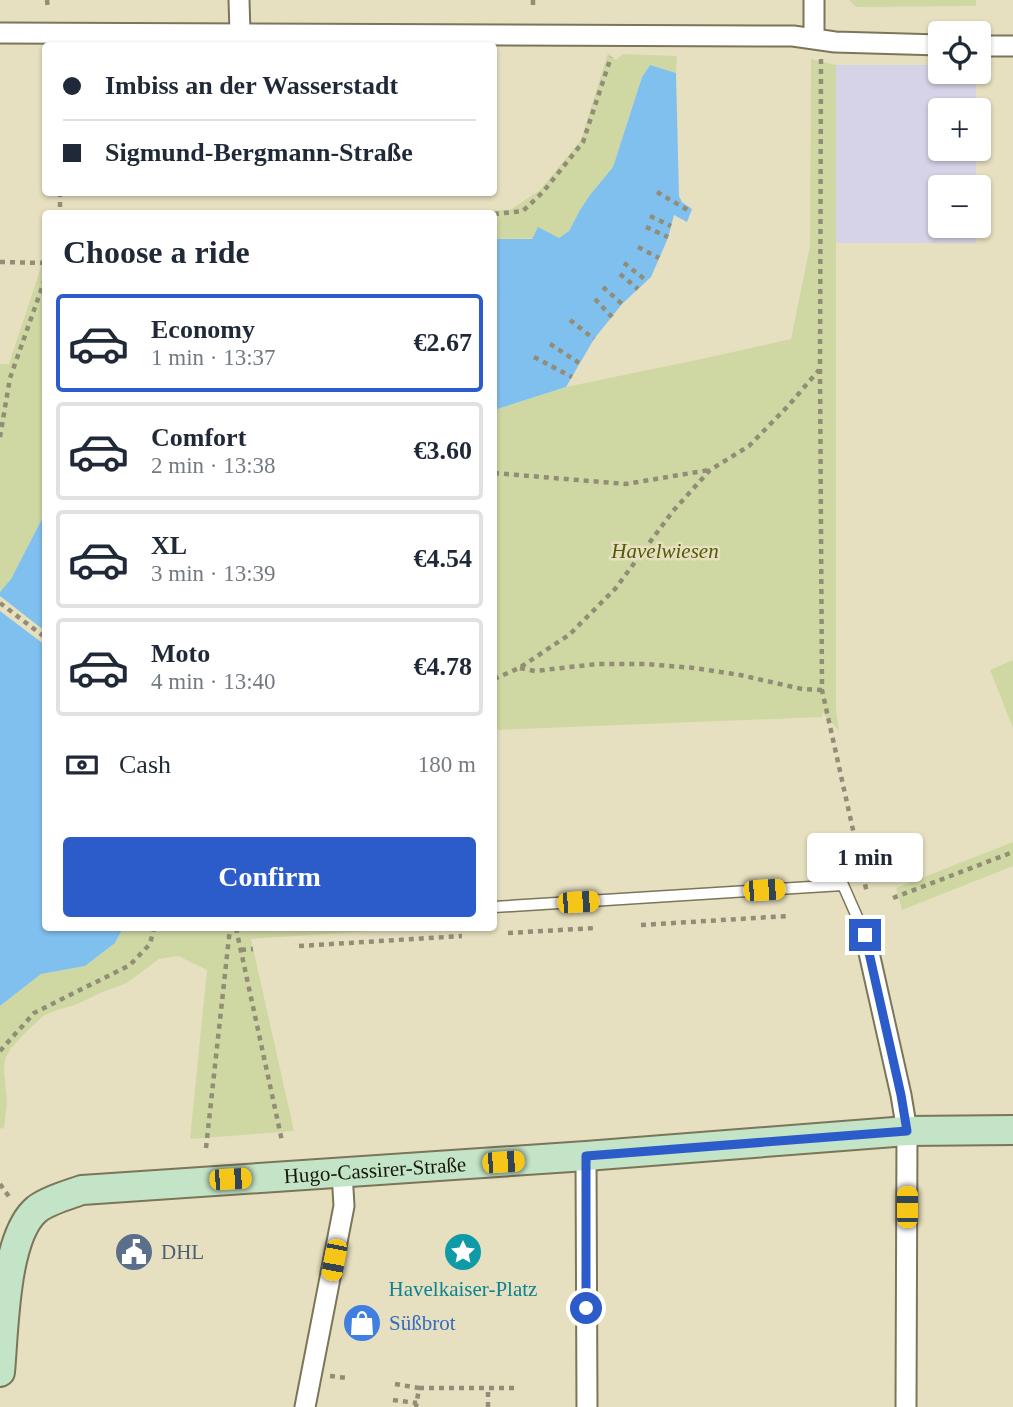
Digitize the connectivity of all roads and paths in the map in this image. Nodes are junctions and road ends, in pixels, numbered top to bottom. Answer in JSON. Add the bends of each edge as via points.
{"nodes":[{"id":1,"x":47,"y":0,"type":"edge"},
{"id":2,"x":239,"y":0,"type":"edge"},
{"id":3,"x":533,"y":0,"type":"edge"},
{"id":4,"x":814,"y":0,"type":"edge"},
{"id":5,"x":533,"y":8,"type":"dead end"},
{"id":6,"x":48,"y":10,"type":"dead end"},
{"id":7,"x":0,"y":33,"type":"edge"},
{"id":8,"x":240,"y":33,"type":"junction"},
{"id":9,"x":814,"y":38,"type":"junction"},
{"id":10,"x":928,"y":45,"type":"edge"},
{"id":11,"x":991,"y":46,"type":"edge"},
{"id":12,"x":1013,"y":46,"type":"edge"},
{"id":13,"x":613,"y":49,"type":"dead end"},
{"id":14,"x":657,"y":192,"type":"dead end"},
{"id":15,"x":691,"y":212,"type":"dead end"},
{"id":16,"x":497,"y":214,"type":"edge"},
{"id":17,"x":650,"y":216,"type":"dead end"},
{"id":18,"x":671,"y":226,"type":"dead end"},
{"id":19,"x":646,"y":227,"type":"dead end"},
{"id":20,"x":668,"y":237,"type":"dead end"},
{"id":21,"x":638,"y":247,"type":"dead end"},
{"id":22,"x":659,"y":258,"type":"dead end"},
{"id":23,"x":0,"y":262,"type":"edge"},
{"id":24,"x":42,"y":262,"type":"edge"},
{"id":25,"x":624,"y":263,"type":"dead end"},
{"id":26,"x":620,"y":274,"type":"dead end"},
{"id":27,"x":647,"y":281,"type":"dead end"},
{"id":28,"x":42,"y":287,"type":"edge"},
{"id":29,"x":603,"y":287,"type":"dead end"},
{"id":30,"x":638,"y":289,"type":"dead end"},
{"id":31,"x":595,"y":299,"type":"dead end"},
{"id":32,"x":622,"y":304,"type":"dead end"},
{"id":33,"x":612,"y":317,"type":"dead end"},
{"id":34,"x":570,"y":320,"type":"dead end"},
{"id":35,"x":594,"y":339,"type":"dead end"},
{"id":36,"x":550,"y":344,"type":"dead end"},
{"id":37,"x":534,"y":357,"type":"dead end"},
{"id":38,"x":579,"y":363,"type":"dead end"},
{"id":39,"x":820,"y":369,"type":"junction"},
{"id":40,"x":572,"y":377,"type":"dead end"},
{"id":41,"x":0,"y":437,"type":"edge"},
{"id":42,"x":710,"y":470,"type":"junction"},
{"id":43,"x":497,"y":473,"type":"edge"},
{"id":44,"x":0,"y":603,"type":"edge"},
{"id":45,"x":42,"y":635,"type":"edge"},
{"id":46,"x":519,"y":668,"type":"junction"},
{"id":47,"x":497,"y":677,"type":"edge"},
{"id":48,"x":822,"y":690,"type":"junction"},
{"id":49,"x":1013,"y":852,"type":"edge"},
{"id":50,"x":893,"y":898,"type":"dead end"},
{"id":51,"x":870,"y":906,"type":"dead end"},
{"id":52,"x":497,"y":907,"type":"edge"},
{"id":53,"x":788,"y":916,"type":"dead end"},
{"id":54,"x":641,"y":925,"type":"dead end"},
{"id":55,"x":595,"y":928,"type":"dead end"},
{"id":56,"x":153,"y":931,"type":"edge"},
{"id":57,"x":230,"y":931,"type":"edge"},
{"id":58,"x":237,"y":931,"type":"edge"},
{"id":59,"x":508,"y":933,"type":"dead end"},
{"id":60,"x":865,"y":935,"type":"joint"},
{"id":61,"x":462,"y":936,"type":"dead end"},
{"id":62,"x":299,"y":946,"type":"dead end"},
{"id":63,"x":253,"y":949,"type":"dead end"},
{"id":64,"x":241,"y":950,"type":"junction"},
{"id":65,"x":0,"y":1051,"type":"edge"},
{"id":66,"x":1013,"y":1130,"type":"edge"},
{"id":67,"x":907,"y":1131,"type":"junction"},
{"id":68,"x":282,"y":1141,"type":"dead end"},
{"id":69,"x":206,"y":1148,"type":"dead end"},
{"id":70,"x":586,"y":1156,"type":"junction"},
{"id":71,"x":342,"y":1172,"type":"junction"},
{"id":72,"x":0,"y":1184,"type":"edge"},
{"id":73,"x":10,"y":1198,"type":"dead end"},
{"id":74,"x":7,"y":1253,"type":"edge"},
{"id":75,"x":0,"y":1371,"type":"edge"},
{"id":76,"x":395,"y":1384,"type":"dead end"},
{"id":77,"x":419,"y":1388,"type":"junction"},
{"id":78,"x":488,"y":1388,"type":"junction"},
{"id":79,"x":514,"y":1388,"type":"dead end"},
{"id":80,"x":393,"y":1400,"type":"dead end"},
{"id":81,"x":416,"y":1405,"type":"edge"},
{"id":82,"x":305,"y":1407,"type":"edge"},
{"id":83,"x":488,"y":1407,"type":"edge"},
{"id":84,"x":587,"y":1407,"type":"edge"},
{"id":85,"x":906,"y":1407,"type":"edge"}],
"edges":[{"from":1,"to":6,"type":"path"},
{"from":2,"to":8,"type":"street"},
{"from":3,"to":5,"type":"path"},
{"from":4,"to":9,"type":"street"},
{"from":7,"to":8,"type":"street"},
{"from":8,"to":9,"type":"street"},
{"from":9,"to":10,"type":"street"},
{"from":9,"to":39,"type":"path","via":[[821,57]]},
{"from":11,"to":12,"type":"street"},
{"from":13,"to":16,"type":"path","via":[[583,142],[523,211]]},
{"from":14,"to":15,"type":"path"},
{"from":17,"to":18,"type":"path"},
{"from":19,"to":20,"type":"path"},
{"from":21,"to":22,"type":"path"},
{"from":23,"to":24,"type":"path"},
{"from":25,"to":27,"type":"path"},
{"from":26,"to":30,"type":"path"},
{"from":28,"to":41,"type":"path","via":[[10,378]]},
{"from":29,"to":32,"type":"path"},
{"from":31,"to":33,"type":"path"},
{"from":34,"to":35,"type":"path"},
{"from":36,"to":38,"type":"path"},
{"from":37,"to":40,"type":"path"},
{"from":39,"to":42,"type":"path","via":[[749,446]]},
{"from":39,"to":48,"type":"path"},
{"from":42,"to":43,"type":"path","via":[[626,484]]},
{"from":42,"to":46,"type":"path","via":[[673,511],[615,590],[569,635]]},
{"from":44,"to":45,"type":"path"},
{"from":46,"to":47,"type":"path"},
{"from":46,"to":48,"type":"path","via":[[535,671],[645,664]]},
{"from":48,"to":51,"type":"path"},
{"from":49,"to":50,"type":"path"},
{"from":52,"to":60,"type":"lane","via":[[844,885]]},
{"from":53,"to":54,"type":"path"},
{"from":55,"to":59,"type":"path"},
{"from":56,"to":65,"type":"path","via":[[150,944],[130,965],[34,1013]]},
{"from":57,"to":69,"type":"path"},
{"from":58,"to":64,"type":"path"},
{"from":60,"to":67,"type":"street"},
{"from":61,"to":62,"type":"path"},
{"from":63,"to":64,"type":"path"},
{"from":64,"to":68,"type":"path"},
{"from":66,"to":67,"type":"street","name":"Hugo-Cassirer-Straße"},
{"from":67,"to":70,"type":"street","name":"Hugo-Cassirer-Straße"},
{"from":67,"to":85,"type":"street"},
{"from":70,"to":71,"type":"street","name":"Hugo-Cassirer-Straße"},
{"from":70,"to":84,"type":"street"},
{"from":71,"to":74,"type":"street","name":"Hugo-Cassirer-Straße","via":[[82,1190],[38,1208]]},
{"from":71,"to":82,"type":"street","via":[[344,1210]]},
{"from":72,"to":73,"type":"path"},
{"from":74,"to":75,"type":"street","name":"Hugo-Cassirer-Straße"},
{"from":76,"to":77,"type":"path"},
{"from":77,"to":78,"type":"path"},
{"from":77,"to":81,"type":"path"},
{"from":78,"to":79,"type":"path"},
{"from":78,"to":83,"type":"path"},
{"from":80,"to":81,"type":"path"}]}
